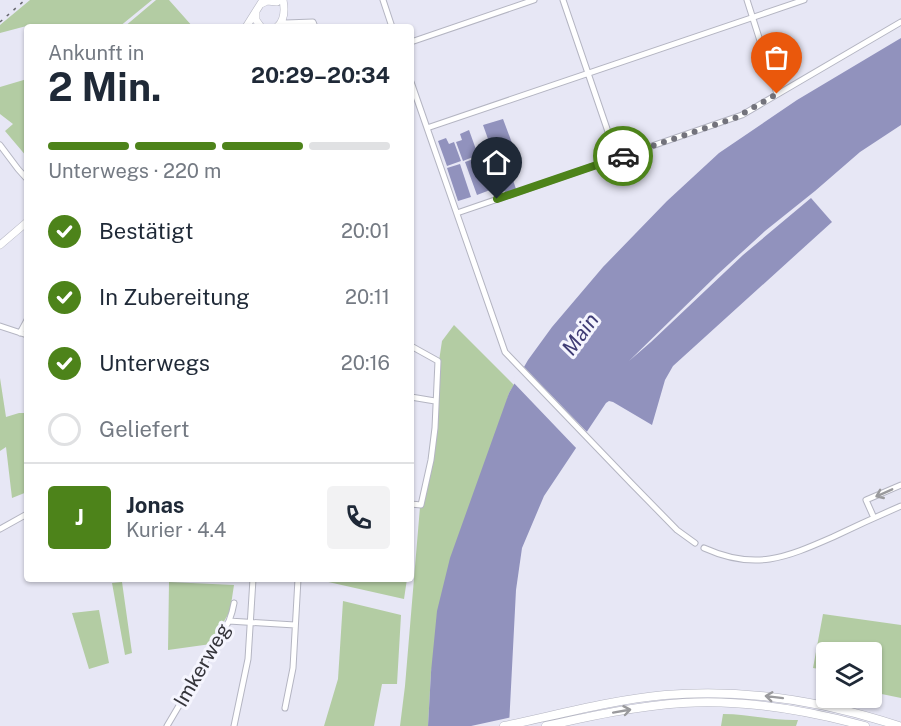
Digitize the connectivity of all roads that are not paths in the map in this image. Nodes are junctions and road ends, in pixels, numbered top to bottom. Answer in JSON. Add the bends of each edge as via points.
{"nodes":[{"id":1,"x":383,"y":0,"type":"edge"},
{"id":2,"x":534,"y":0,"type":"edge"},
{"id":3,"x":563,"y":0,"type":"edge"},
{"id":4,"x":747,"y":0,"type":"edge"},
{"id":5,"x":804,"y":0,"type":"edge"},
{"id":6,"x":278,"y":1,"type":"edge"},
{"id":7,"x":259,"y":5,"type":"edge"},
{"id":8,"x":753,"y":18,"type":"junction"},
{"id":9,"x":281,"y":21,"type":"edge"},
{"id":10,"x":901,"y":22,"type":"edge"},
{"id":11,"x":248,"y":24,"type":"edge"},
{"id":12,"x":260,"y":24,"type":"edge"},
{"id":13,"x":300,"y":24,"type":"edge"},
{"id":14,"x":391,"y":24,"type":"edge"},
{"id":15,"x":414,"y":41,"type":"edge"},
{"id":16,"x":588,"y":73,"type":"junction"},
{"id":17,"x":414,"y":91,"type":"edge"},
{"id":18,"x":777,"y":94,"type":"junction"},
{"id":19,"x":427,"y":128,"type":"junction"},
{"id":20,"x":0,"y":145,"type":"edge"},
{"id":21,"x":617,"y":158,"type":"junction"},
{"id":22,"x":24,"y":176,"type":"edge"},
{"id":23,"x":457,"y":213,"type":"junction"},
{"id":24,"x":24,"y":224,"type":"edge"},
{"id":25,"x":0,"y":244,"type":"edge"},
{"id":26,"x":0,"y":326,"type":"edge"},
{"id":27,"x":24,"y":326,"type":"edge"},
{"id":28,"x":20,"y":333,"type":"junction"},
{"id":29,"x":24,"y":334,"type":"edge"},
{"id":30,"x":414,"y":348,"type":"edge"},
{"id":31,"x":414,"y":398,"type":"edge"},
{"id":32,"x":435,"y":401,"type":"junction"},
{"id":33,"x":901,"y":485,"type":"edge"},
{"id":34,"x":414,"y":505,"type":"edge"},
{"id":35,"x":901,"y":506,"type":"edge"},
{"id":36,"x":24,"y":516,"type":"edge"},
{"id":37,"x":874,"y":518,"type":"junction"},
{"id":38,"x":0,"y":529,"type":"edge"},
{"id":39,"x":695,"y":543,"type":"dead end"},
{"id":40,"x":704,"y":548,"type":"dead end"},
{"id":41,"x":253,"y":582,"type":"edge"},
{"id":42,"x":298,"y":582,"type":"edge"},
{"id":43,"x":234,"y":603,"type":"dead end"},
{"id":44,"x":229,"y":621,"type":"junction"},
{"id":45,"x":250,"y":622,"type":"junction"},
{"id":46,"x":295,"y":625,"type":"junction"},
{"id":47,"x":285,"y":708,"type":"dead end"},
{"id":48,"x":167,"y":726,"type":"edge"},
{"id":49,"x":234,"y":726,"type":"edge"},
{"id":50,"x":504,"y":726,"type":"edge"},
{"id":51,"x":546,"y":726,"type":"edge"},
{"id":52,"x":865,"y":726,"type":"edge"},
{"id":53,"x":899,"y":726,"type":"edge"}],
"edges":[{"from":1,"to":14,"type":"street"},
{"from":2,"to":15,"type":"street"},
{"from":3,"to":16,"type":"street"},
{"from":4,"to":8,"type":"street"},
{"from":5,"to":8,"type":"street"},
{"from":6,"to":7,"type":"main road"},
{"from":6,"to":9,"type":"main road"},
{"from":7,"to":11,"type":"main road"},
{"from":7,"to":12,"type":"main road","via":[[255,17]]},
{"from":8,"to":16,"type":"street"},
{"from":8,"to":18,"type":"street"},
{"from":9,"to":13,"type":"street"},
{"from":10,"to":18,"type":"street"},
{"from":16,"to":19,"type":"street"},
{"from":16,"to":21,"type":"street"},
{"from":17,"to":19,"type":"street"},
{"from":18,"to":21,"type":"street","via":[[735,118]]},
{"from":19,"to":23,"type":"street"},
{"from":20,"to":22,"type":"street"},
{"from":21,"to":23,"type":"street"},
{"from":23,"to":39,"type":"street","via":[[505,352],[677,530]]},
{"from":24,"to":25,"type":"main road"},
{"from":26,"to":28,"type":"street"},
{"from":27,"to":28,"type":"street"},
{"from":28,"to":29,"type":"street"},
{"from":30,"to":32,"type":"street","via":[[438,361]]},
{"from":31,"to":32,"type":"street"},
{"from":32,"to":34,"type":"street","via":[[435,428],[422,504]]},
{"from":33,"to":37,"type":"street","one_way":true,"via":[[866,501]]},
{"from":35,"to":37,"type":"street"},
{"from":36,"to":38,"type":"street"},
{"from":37,"to":40,"type":"street","via":[[806,549],[772,559],[739,559]]},
{"from":41,"to":45,"type":"street"},
{"from":42,"to":46,"type":"street"},
{"from":43,"to":44,"type":"street","name":"Imkerweg"},
{"from":44,"to":45,"type":"street"},
{"from":44,"to":48,"type":"street","name":"Imkerweg"},
{"from":45,"to":46,"type":"street"},
{"from":45,"to":49,"type":"street","via":[[248,659]]},
{"from":46,"to":47,"type":"street","via":[[293,668]]},
{"from":53,"to":50,"type":"highway","one_way":true,"via":[[797,700],[727,693],[624,701]]},
{"from":51,"to":52,"type":"highway","one_way":true,"via":[[658,705],[727,702],[795,709]]}]}
